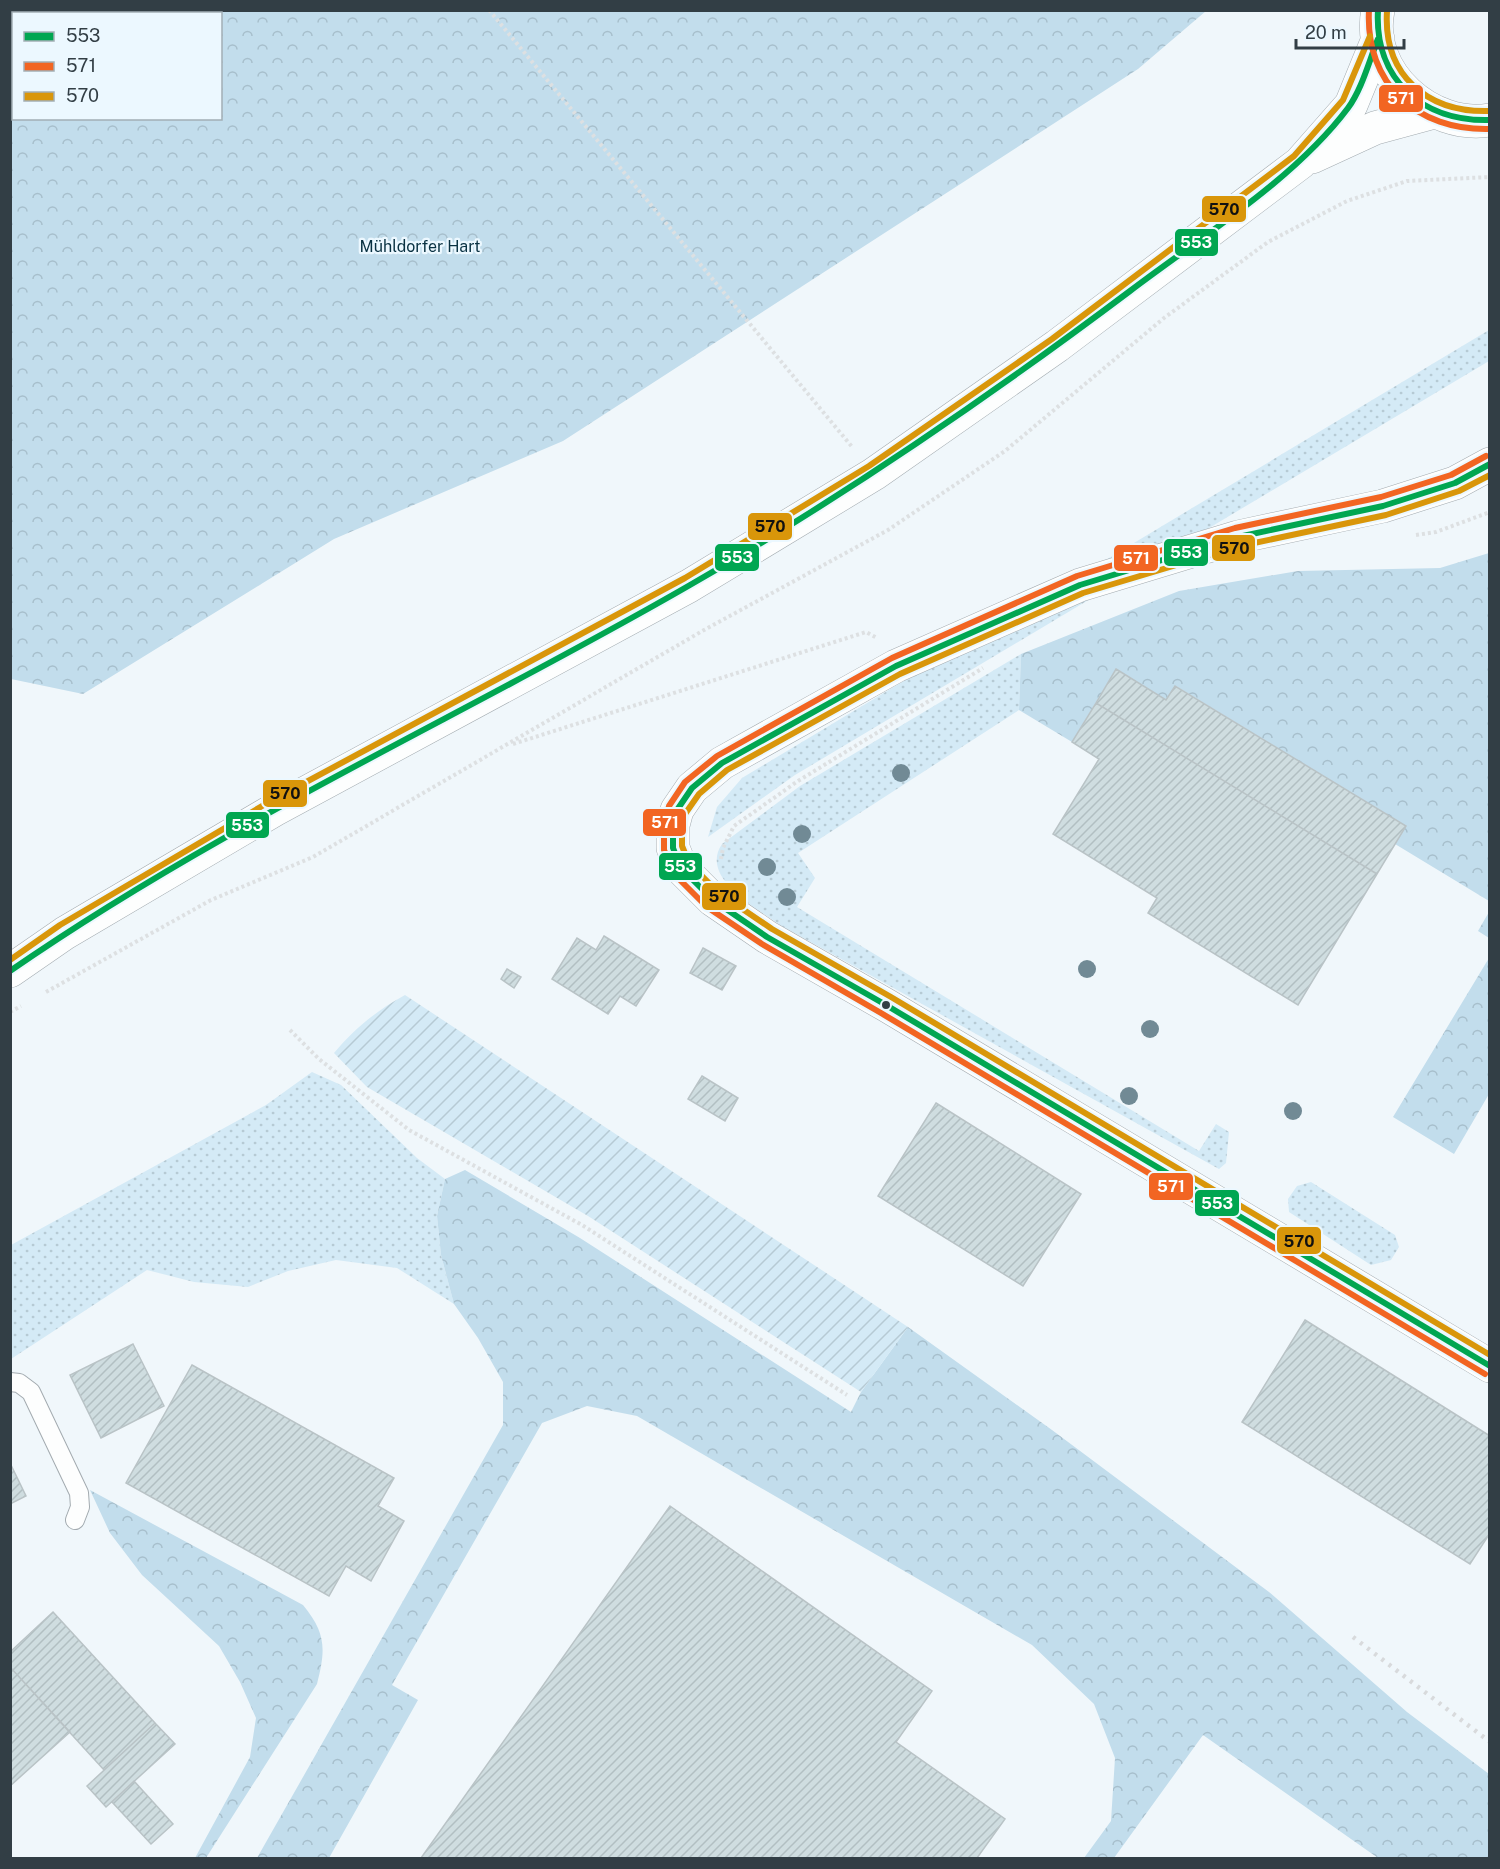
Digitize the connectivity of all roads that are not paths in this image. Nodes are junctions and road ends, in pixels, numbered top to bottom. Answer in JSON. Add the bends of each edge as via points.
{"nodes":[{"id":1,"x":1378,"y":25,"type":"edge"},
{"id":2,"x":1434,"y":112,"type":"junction"},
{"id":3,"x":1486,"y":124,"type":"edge"},
{"id":4,"x":1299,"y":163,"type":"junction"},
{"id":5,"x":1490,"y":464,"type":"edge"},
{"id":6,"x":10,"y":971,"type":"edge"},
{"id":7,"x":1490,"y":1366,"type":"edge"},
{"id":8,"x":10,"y":1382,"type":"edge"},
{"id":9,"x":75,"y":1520,"type":"dead end"}],
"edges":[{"from":1,"to":2,"type":"main road","via":[[1385,62],[1397,82],[1414,100]]},
{"from":1,"to":4,"type":"main road","via":[[1352,105]]},
{"from":2,"to":3,"type":"main road"},
{"from":2,"to":4,"type":"main road","via":[[1375,128]]},
{"from":4,"to":6,"type":"main road","via":[[1057,346],[874,474],[690,586],[274,810],[65,933]]},
{"from":5,"to":7,"type":"main road","via":[[1455,483],[1383,506],[1238,537],[1080,585],[896,666],[722,763],[692,788],[677,810],[673,825],[673,848],[681,868],[713,900],[767,937]]},
{"from":8,"to":9,"type":"lane","via":[[31,1392],[79,1493],[80,1507]]}]}
